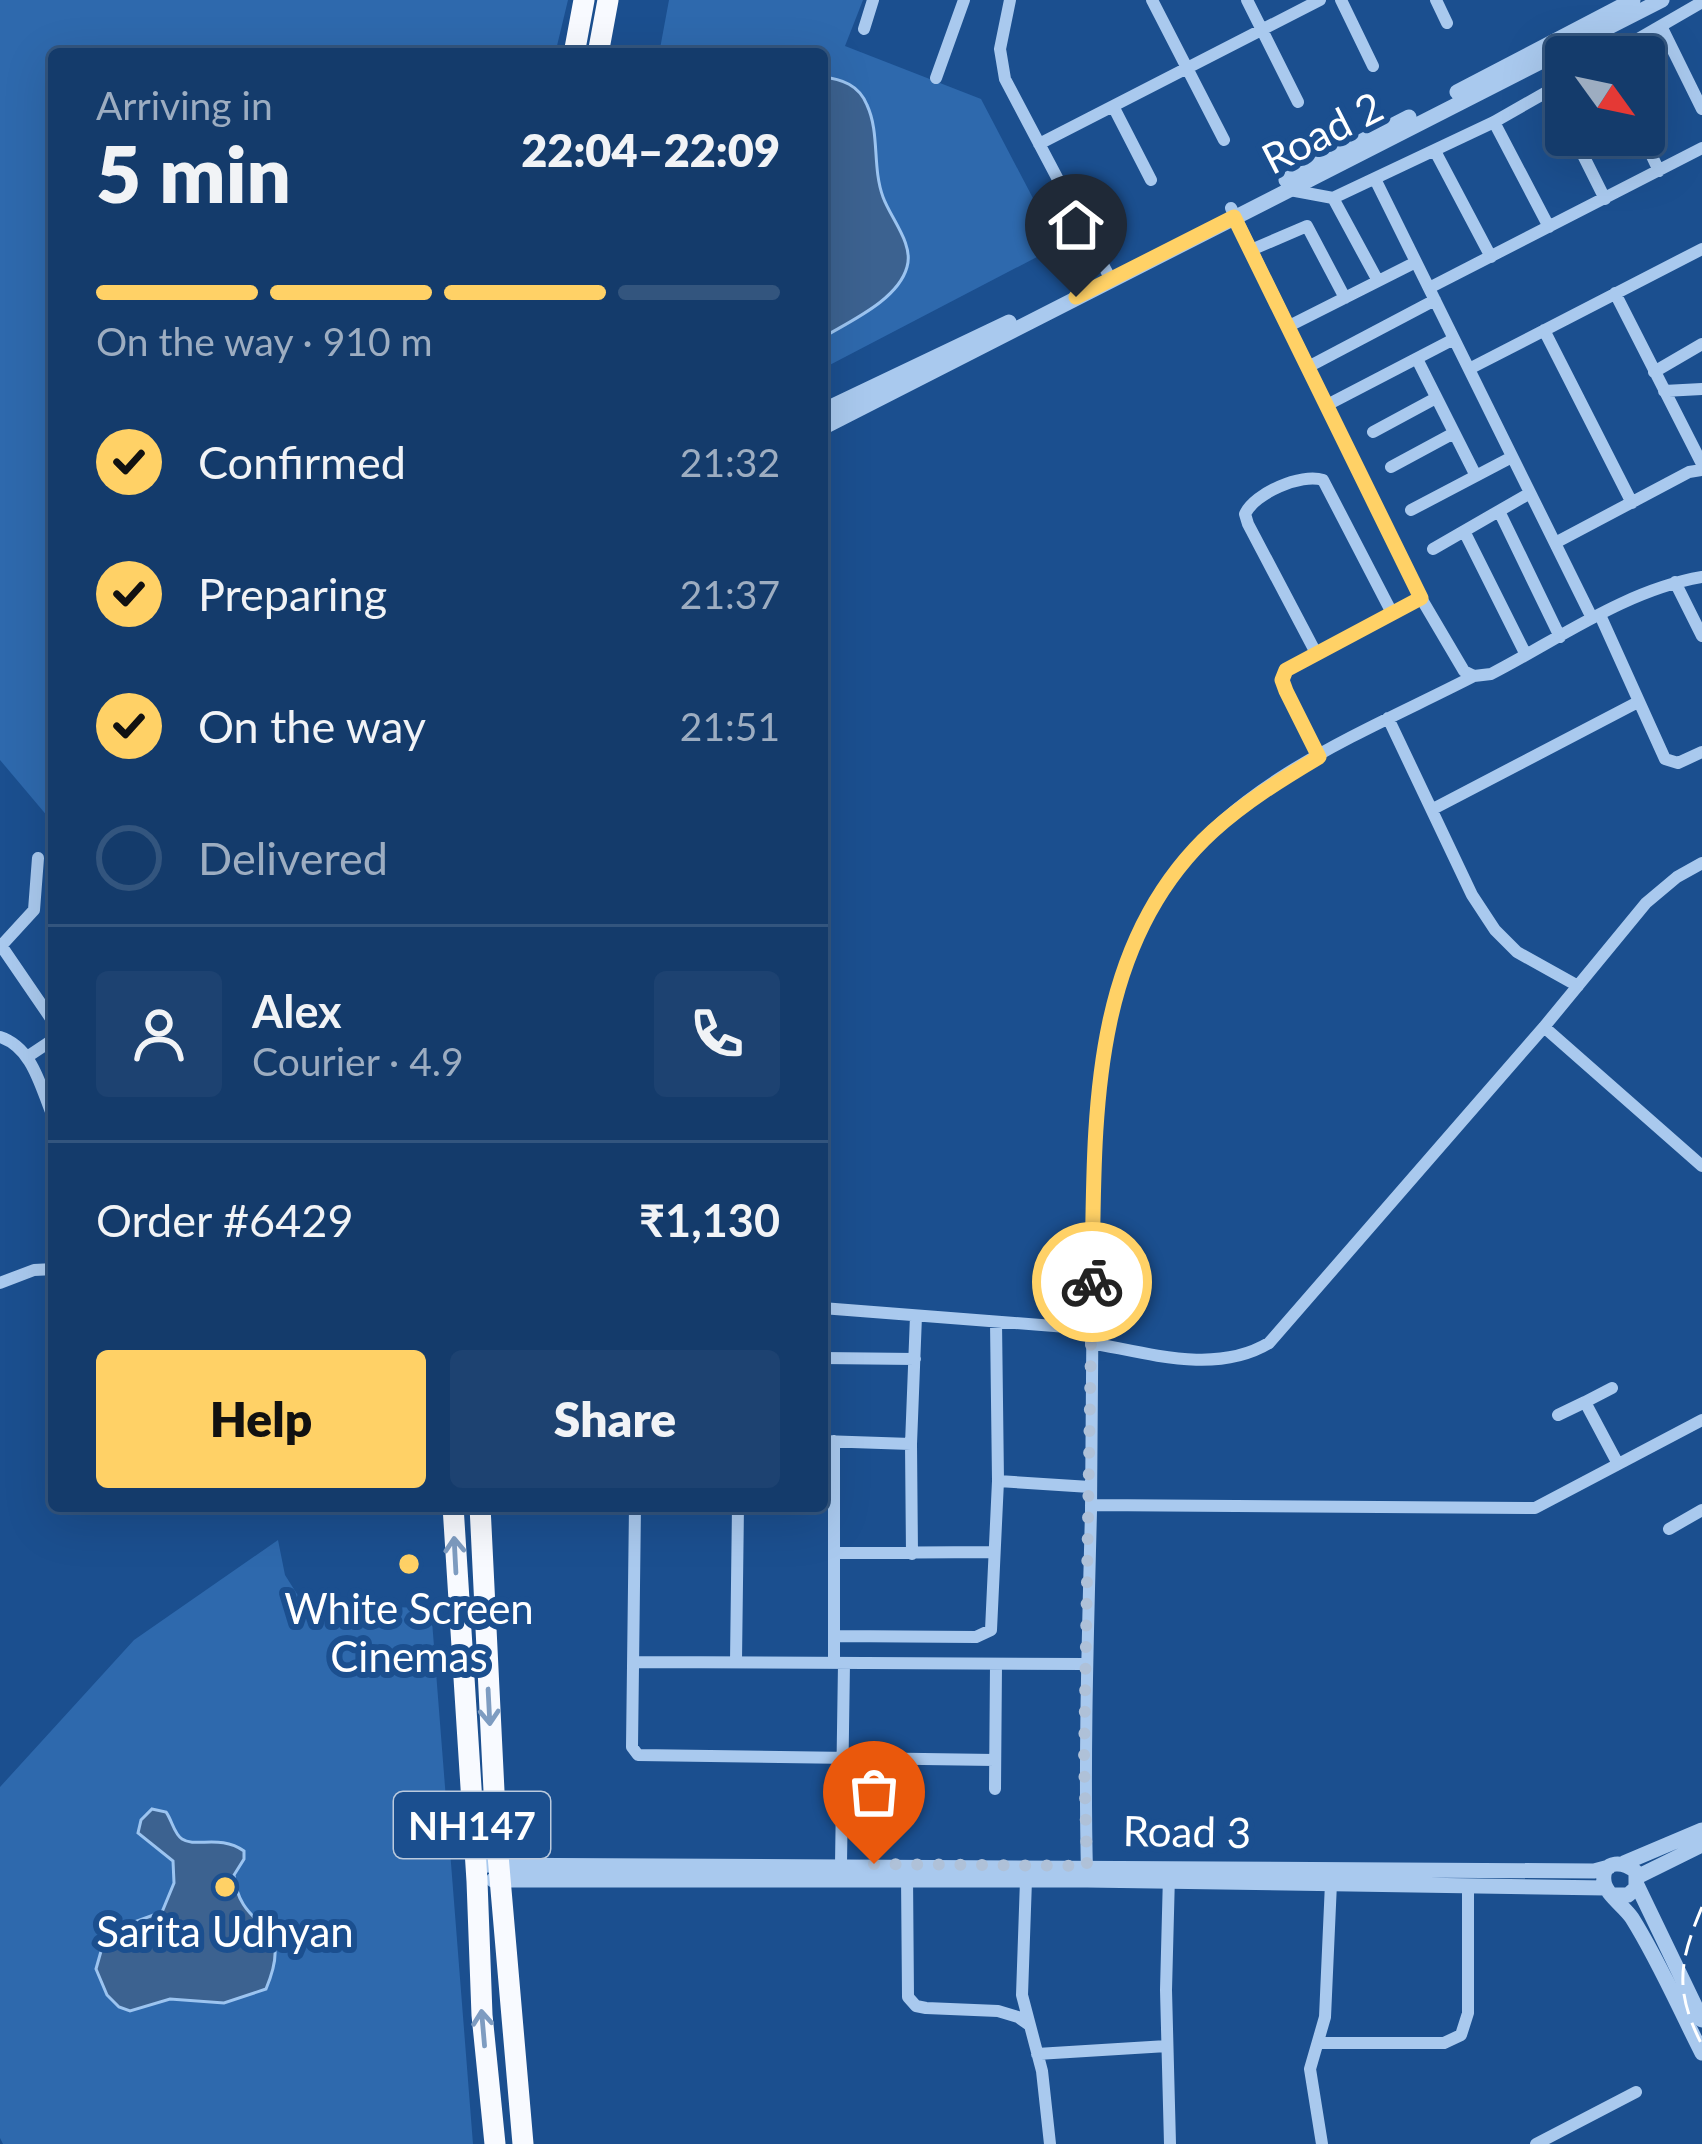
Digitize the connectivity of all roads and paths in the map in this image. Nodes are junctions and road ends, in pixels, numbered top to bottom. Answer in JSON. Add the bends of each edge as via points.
{"nodes":[{"id":1,"x":584,"y":0,"type":"edge"},
{"id":2,"x":608,"y":0,"type":"edge"},
{"id":3,"x":873,"y":0,"type":"edge"},
{"id":4,"x":964,"y":0,"type":"edge"},
{"id":5,"x":1010,"y":0,"type":"edge"},
{"id":6,"x":1152,"y":0,"type":"edge"},
{"id":7,"x":1247,"y":0,"type":"edge"},
{"id":8,"x":1320,"y":0,"type":"edge"},
{"id":9,"x":1341,"y":0,"type":"edge"},
{"id":10,"x":1436,"y":0,"type":"edge"},
{"id":11,"x":1633,"y":0,"type":"edge"},
{"id":12,"x":1662,"y":0,"type":"edge"},
{"id":13,"x":1702,"y":2,"type":"edge"},
{"id":14,"x":1447,"y":23,"type":"dead end"},
{"id":15,"x":1661,"y":26,"type":"junction"},
{"id":16,"x":864,"y":29,"type":"dead end"},
{"id":17,"x":1262,"y":30,"type":"junction"},
{"id":18,"x":1644,"y":36,"type":"edge"},
{"id":19,"x":575,"y":48,"type":"edge"},
{"id":20,"x":599,"y":48,"type":"edge"},
{"id":21,"x":1372,"y":66,"type":"dead end"},
{"id":22,"x":1188,"y":68,"type":"junction"},
{"id":23,"x":936,"y":78,"type":"dead end"},
{"id":24,"x":1545,"y":93,"type":"edge"},
{"id":25,"x":1298,"y":102,"type":"dead end"},
{"id":26,"x":1113,"y":106,"type":"junction"},
{"id":27,"x":1702,"y":109,"type":"edge"},
{"id":28,"x":1494,"y":122,"type":"junction"},
{"id":29,"x":1224,"y":140,"type":"dead end"},
{"id":30,"x":1039,"y":144,"type":"junction"},
{"id":31,"x":1702,"y":148,"type":"edge"},
{"id":32,"x":1435,"y":151,"type":"junction"},
{"id":33,"x":1584,"y":156,"type":"edge"},
{"id":34,"x":1652,"y":156,"type":"edge"},
{"id":35,"x":1659,"y":171,"type":"junction"},
{"id":36,"x":1375,"y":178,"type":"junction"},
{"id":37,"x":1151,"y":180,"type":"dead end"},
{"id":38,"x":1288,"y":190,"type":"junction"},
{"id":39,"x":1333,"y":198,"type":"junction"},
{"id":40,"x":1605,"y":199,"type":"junction"},
{"id":41,"x":1233,"y":213,"type":"junction"},
{"id":42,"x":1549,"y":227,"type":"junction"},
{"id":43,"x":1702,"y":249,"type":"edge"},
{"id":44,"x":1251,"y":250,"type":"junction"},
{"id":45,"x":1491,"y":256,"type":"junction"},
{"id":46,"x":1416,"y":262,"type":"junction"},
{"id":47,"x":1108,"y":274,"type":"junction"},
{"id":48,"x":1378,"y":281,"type":"junction"},
{"id":49,"x":1615,"y":293,"type":"junction"},
{"id":50,"x":1432,"y":294,"type":"junction"},
{"id":51,"x":1345,"y":298,"type":"junction"},
{"id":52,"x":1289,"y":326,"type":"junction"},
{"id":53,"x":1544,"y":330,"type":"junction"},
{"id":54,"x":1454,"y":340,"type":"junction"},
{"id":55,"x":1702,"y":344,"type":"edge"},
{"id":56,"x":1417,"y":358,"type":"junction"},
{"id":57,"x":1308,"y":367,"type":"junction"},
{"id":58,"x":1469,"y":369,"type":"junction"},
{"id":59,"x":1654,"y":372,"type":"junction"},
{"id":60,"x":1702,"y":388,"type":"edge"},
{"id":61,"x":1664,"y":392,"type":"junction"},
{"id":62,"x":1436,"y":398,"type":"junction"},
{"id":63,"x":1327,"y":405,"type":"junction"},
{"id":64,"x":828,"y":408,"type":"edge"},
{"id":65,"x":828,"y":425,"type":"edge"},
{"id":66,"x":1372,"y":432,"type":"dead end"},
{"id":67,"x":1454,"y":433,"type":"junction"},
{"id":68,"x":1512,"y":457,"type":"junction"},
{"id":69,"x":1391,"y":467,"type":"dead end"},
{"id":70,"x":1702,"y":467,"type":"edge"},
{"id":71,"x":1476,"y":476,"type":"junction"},
{"id":72,"x":1530,"y":494,"type":"junction"},
{"id":73,"x":1631,"y":503,"type":"junction"},
{"id":74,"x":1411,"y":510,"type":"dead end"},
{"id":75,"x":1499,"y":511,"type":"junction"},
{"id":76,"x":1465,"y":531,"type":"junction"},
{"id":77,"x":1555,"y":543,"type":"junction"},
{"id":78,"x":1433,"y":549,"type":"dead end"},
{"id":79,"x":1702,"y":577,"type":"edge"},
{"id":80,"x":1675,"y":582,"type":"junction"},
{"id":81,"x":1421,"y":598,"type":"junction"},
{"id":82,"x":1392,"y":613,"type":"junction"},
{"id":83,"x":1596,"y":617,"type":"junction"},
{"id":84,"x":1702,"y":636,"type":"edge"},
{"id":85,"x":1560,"y":637,"type":"junction"},
{"id":86,"x":1316,"y":653,"type":"junction"},
{"id":87,"x":1526,"y":655,"type":"junction"},
{"id":88,"x":1474,"y":676,"type":"junction"},
{"id":89,"x":1637,"y":702,"type":"junction"},
{"id":90,"x":1388,"y":718,"type":"junction"},
{"id":91,"x":1702,"y":752,"type":"edge"},
{"id":92,"x":1319,"y":757,"type":"junction"},
{"id":93,"x":1433,"y":809,"type":"junction"},
{"id":94,"x":38,"y":858,"type":"dead end"},
{"id":95,"x":1702,"y":863,"type":"edge"},
{"id":96,"x":1,"y":945,"type":"edge"},
{"id":97,"x":1577,"y":986,"type":"junction"},
{"id":98,"x":48,"y":1014,"type":"edge"},
{"id":99,"x":1544,"y":1028,"type":"junction"},
{"id":100,"x":0,"y":1037,"type":"edge"},
{"id":101,"x":48,"y":1044,"type":"edge"},
{"id":102,"x":27,"y":1057,"type":"junction"},
{"id":103,"x":48,"y":1105,"type":"edge"},
{"id":104,"x":1702,"y":1166,"type":"edge"},
{"id":105,"x":48,"y":1269,"type":"edge"},
{"id":106,"x":0,"y":1282,"type":"edge"},
{"id":107,"x":828,"y":1309,"type":"edge"},
{"id":108,"x":916,"y":1316,"type":"junction"},
{"id":109,"x":996,"y":1322,"type":"junction"},
{"id":110,"x":1092,"y":1336,"type":"junction"},
{"id":111,"x":828,"y":1358,"type":"edge"},
{"id":112,"x":915,"y":1359,"type":"junction"},
{"id":113,"x":1612,"y":1388,"type":"dead end"},
{"id":114,"x":1585,"y":1402,"type":"junction"},
{"id":115,"x":1558,"y":1415,"type":"dead end"},
{"id":116,"x":1702,"y":1420,"type":"edge"},
{"id":117,"x":828,"y":1441,"type":"edge"},
{"id":118,"x":911,"y":1444,"type":"junction"},
{"id":119,"x":1618,"y":1464,"type":"junction"},
{"id":120,"x":998,"y":1480,"type":"junction"},
{"id":121,"x":1090,"y":1487,"type":"junction"},
{"id":122,"x":1091,"y":1505,"type":"junction"},
{"id":123,"x":1702,"y":1510,"type":"edge"},
{"id":124,"x":454,"y":1512,"type":"edge"},
{"id":125,"x":480,"y":1512,"type":"edge"},
{"id":126,"x":635,"y":1512,"type":"edge"},
{"id":127,"x":738,"y":1512,"type":"edge"},
{"id":128,"x":1669,"y":1529,"type":"dead end"},
{"id":129,"x":994,"y":1552,"type":"junction"},
{"id":130,"x":836,"y":1553,"type":"junction"},
{"id":131,"x":912,"y":1554,"type":"junction"},
{"id":132,"x":835,"y":1636,"type":"junction"},
{"id":133,"x":736,"y":1661,"type":"junction"},
{"id":134,"x":839,"y":1662,"type":"junction"},
{"id":135,"x":635,"y":1663,"type":"junction"},
{"id":136,"x":1085,"y":1664,"type":"junction"},
{"id":137,"x":996,"y":1665,"type":"junction"},
{"id":138,"x":843,"y":1759,"type":"junction"},
{"id":139,"x":995,"y":1760,"type":"junction"},
{"id":140,"x":995,"y":1789,"type":"dead end"},
{"id":141,"x":1702,"y":1830,"type":"edge"},
{"id":142,"x":1702,"y":1845,"type":"edge"},
{"id":143,"x":841,"y":1864,"type":"junction"},
{"id":144,"x":1616,"y":1865,"type":"junction"},
{"id":145,"x":907,"y":1872,"type":"junction"},
{"id":146,"x":488,"y":1873,"type":"junction"},
{"id":147,"x":1087,"y":1873,"type":"junction"},
{"id":148,"x":1169,"y":1874,"type":"junction"},
{"id":149,"x":1026,"y":1880,"type":"junction"},
{"id":150,"x":1637,"y":1881,"type":"junction"},
{"id":151,"x":1331,"y":1883,"type":"junction"},
{"id":152,"x":1468,"y":1885,"type":"junction"},
{"id":153,"x":1609,"y":1891,"type":"junction"},
{"id":154,"x":1702,"y":2020,"type":"edge"},
{"id":155,"x":1029,"y":2025,"type":"junction"},
{"id":156,"x":1320,"y":2043,"type":"junction"},
{"id":157,"x":1167,"y":2046,"type":"junction"},
{"id":158,"x":1702,"y":2053,"type":"edge"},
{"id":159,"x":1037,"y":2054,"type":"junction"},
{"id":160,"x":1636,"y":2092,"type":"dead end"},
{"id":161,"x":1542,"y":2143,"type":"edge"},
{"id":162,"x":495,"y":2144,"type":"edge"},
{"id":163,"x":523,"y":2144,"type":"edge"},
{"id":164,"x":1050,"y":2144,"type":"edge"},
{"id":165,"x":1170,"y":2144,"type":"edge"},
{"id":166,"x":1322,"y":2144,"type":"edge"}],
"edges":[{"from":1,"to":19,"type":"highway"},
{"from":2,"to":20,"type":"highway"},
{"from":3,"to":16,"type":"street"},
{"from":4,"to":23,"type":"street"},
{"from":5,"to":30,"type":"street","via":[[1000,49],[1005,79]]},
{"from":6,"to":22,"type":"street"},
{"from":7,"to":17,"type":"street"},
{"from":8,"to":17,"type":"street"},
{"from":9,"to":21,"type":"street"},
{"from":10,"to":14,"type":"street"},
{"from":11,"to":41,"type":"street","name":"Road 2"},
{"from":12,"to":38,"type":"street","name":"Road 2"},
{"from":13,"to":15,"type":"street"},
{"from":15,"to":18,"type":"street"},
{"from":15,"to":27,"type":"street"},
{"from":17,"to":22,"type":"street"},
{"from":17,"to":25,"type":"street"},
{"from":22,"to":26,"type":"street"},
{"from":22,"to":29,"type":"street"},
{"from":24,"to":28,"type":"street"},
{"from":26,"to":30,"type":"street"},
{"from":26,"to":37,"type":"street"},
{"from":28,"to":32,"type":"street"},
{"from":28,"to":42,"type":"street"},
{"from":30,"to":47,"type":"street"},
{"from":31,"to":35,"type":"street"},
{"from":32,"to":36,"type":"street"},
{"from":32,"to":45,"type":"street"},
{"from":33,"to":40,"type":"street"},
{"from":34,"to":35,"type":"street"},
{"from":35,"to":40,"type":"street"},
{"from":36,"to":39,"type":"street"},
{"from":36,"to":46,"type":"street"},
{"from":38,"to":39,"type":"street"},
{"from":38,"to":41,"type":"street","name":"Road 2"},
{"from":39,"to":48,"type":"street"},
{"from":40,"to":42,"type":"street"},
{"from":41,"to":44,"type":"street"},
{"from":41,"to":47,"type":"street","name":"Road 2"},
{"from":42,"to":45,"type":"street"},
{"from":43,"to":49,"type":"street"},
{"from":44,"to":51,"type":"street","via":[[1306,226]]},
{"from":44,"to":52,"type":"street"},
{"from":45,"to":50,"type":"street"},
{"from":46,"to":48,"type":"street"},
{"from":46,"to":50,"type":"street"},
{"from":47,"to":64,"type":"street","name":"Road 2"},
{"from":47,"to":65,"type":"street","name":"Road 2"},
{"from":48,"to":51,"type":"street"},
{"from":49,"to":53,"type":"street"},
{"from":49,"to":59,"type":"street"},
{"from":50,"to":54,"type":"street"},
{"from":50,"to":57,"type":"street"},
{"from":51,"to":52,"type":"street"},
{"from":52,"to":57,"type":"street"},
{"from":53,"to":58,"type":"street"},
{"from":53,"to":73,"type":"street"},
{"from":54,"to":56,"type":"street"},
{"from":54,"to":58,"type":"street"},
{"from":55,"to":59,"type":"street"},
{"from":56,"to":62,"type":"street"},
{"from":56,"to":63,"type":"street"},
{"from":57,"to":63,"type":"street"},
{"from":58,"to":68,"type":"street"},
{"from":59,"to":61,"type":"street"},
{"from":60,"to":61,"type":"street"},
{"from":61,"to":70,"type":"street"},
{"from":62,"to":66,"type":"street"},
{"from":62,"to":67,"type":"street"},
{"from":63,"to":81,"type":"street"},
{"from":67,"to":69,"type":"street"},
{"from":67,"to":71,"type":"street"},
{"from":68,"to":71,"type":"street"},
{"from":68,"to":72,"type":"street"},
{"from":70,"to":73,"type":"street"},
{"from":71,"to":74,"type":"street"},
{"from":72,"to":75,"type":"street"},
{"from":72,"to":77,"type":"street"},
{"from":73,"to":77,"type":"street"},
{"from":75,"to":76,"type":"street"},
{"from":75,"to":85,"type":"street"},
{"from":76,"to":78,"type":"street"},
{"from":76,"to":87,"type":"street"},
{"from":77,"to":83,"type":"street"},
{"from":79,"to":80,"type":"street"},
{"from":80,"to":83,"type":"street"},
{"from":80,"to":84,"type":"street"},
{"from":81,"to":82,"type":"street"},
{"from":81,"to":88,"type":"street","via":[[1456,662]]},
{"from":82,"to":86,"type":"street"},
{"from":82,"to":86,"type":"street","via":[[1323,480],[1306,476],[1251,502],[1249,524]]},
{"from":83,"to":85,"type":"street"},
{"from":83,"to":89,"type":"street"},
{"from":85,"to":87,"type":"street"},
{"from":86,"to":92,"type":"street","via":[[1282,680]]},
{"from":87,"to":88,"type":"street"},
{"from":88,"to":90,"type":"street"},
{"from":89,"to":91,"type":"street","via":[[1669,762]]},
{"from":89,"to":93,"type":"street"},
{"from":90,"to":92,"type":"street"},
{"from":90,"to":93,"type":"street"},
{"from":92,"to":110,"type":"street","via":[[1212,832],[1163,890],[1132,954],[1099,1068]]},
{"from":93,"to":97,"type":"street","via":[[1495,930],[1528,960]]},
{"from":94,"to":96,"type":"street","via":[[34,910]]},
{"from":95,"to":97,"type":"street","via":[[1646,903]]},
{"from":96,"to":98,"type":"street"},
{"from":97,"to":99,"type":"street"},
{"from":99,"to":104,"type":"street"},
{"from":99,"to":110,"type":"street","via":[[1269,1343],[1216,1360]]},
{"from":100,"to":102,"type":"street"},
{"from":101,"to":102,"type":"street"},
{"from":102,"to":103,"type":"street"},
{"from":105,"to":106,"type":"street"},
{"from":107,"to":108,"type":"street"},
{"from":108,"to":109,"type":"street"},
{"from":108,"to":112,"type":"street"},
{"from":109,"to":110,"type":"street"},
{"from":109,"to":120,"type":"street"},
{"from":110,"to":121,"type":"street"},
{"from":111,"to":112,"type":"street"},
{"from":112,"to":118,"type":"street"},
{"from":113,"to":114,"type":"street"},
{"from":114,"to":115,"type":"street"},
{"from":114,"to":119,"type":"street"},
{"from":116,"to":119,"type":"street"},
{"from":117,"to":118,"type":"street"},
{"from":117,"to":130,"type":"street"},
{"from":118,"to":131,"type":"street"},
{"from":119,"to":122,"type":"street","via":[[1558,1498],[1514,1510]]},
{"from":120,"to":121,"type":"street"},
{"from":120,"to":129,"type":"street"},
{"from":121,"to":122,"type":"street"},
{"from":122,"to":136,"type":"street"},
{"from":123,"to":128,"type":"street"},
{"from":146,"to":124,"type":"highway","number":"NH147","one_way":true},
{"from":125,"to":146,"type":"highway","number":"NH147","one_way":true},
{"from":126,"to":135,"type":"street"},
{"from":127,"to":133,"type":"street"},
{"from":129,"to":131,"type":"street"},
{"from":129,"to":132,"type":"street","via":[[988,1635]]},
{"from":130,"to":131,"type":"street"},
{"from":130,"to":132,"type":"street"},
{"from":132,"to":134,"type":"street"},
{"from":133,"to":134,"type":"street"},
{"from":133,"to":135,"type":"street"},
{"from":134,"to":137,"type":"street"},
{"from":134,"to":138,"type":"street"},
{"from":135,"to":138,"type":"street","via":[[638,1755]]},
{"from":136,"to":137,"type":"street"},
{"from":136,"to":147,"type":"street"},
{"from":137,"to":139,"type":"street"},
{"from":138,"to":139,"type":"street"},
{"from":138,"to":143,"type":"street"},
{"from":139,"to":140,"type":"street"},
{"from":141,"to":144,"type":"street","name":"Road 3"},
{"from":142,"to":150,"type":"street"},
{"from":143,"to":145,"type":"street","name":"Road 3"},
{"from":143,"to":146,"type":"street","name":"Road 3"},
{"from":144,"to":148,"type":"street","name":"Road 3"},
{"from":144,"to":150,"type":"street","via":[[1633,1868]]},
{"from":144,"to":153,"type":"street","via":[[1604,1877]]},
{"from":145,"to":146,"type":"street","name":"Road 3"},
{"from":145,"to":147,"type":"street","name":"Road 3"},
{"from":145,"to":149,"type":"street","name":"Road 3"},
{"from":145,"to":155,"type":"street","via":[[908,1997],[926,2008],[1009,2013]]},
{"from":162,"to":146,"type":"highway","number":"NH147","one_way":true,"via":[[482,2015]]},
{"from":146,"to":163,"type":"highway","number":"NH147"},
{"from":147,"to":148,"type":"street","name":"Road 3"},
{"from":147,"to":149,"type":"street","name":"Road 3"},
{"from":148,"to":151,"type":"street","name":"Road 3"},
{"from":148,"to":157,"type":"street"},
{"from":149,"to":155,"type":"street","via":[[1022,1995]]},
{"from":150,"to":153,"type":"street","via":[[1628,1895]]},
{"from":150,"to":154,"type":"street"},
{"from":151,"to":152,"type":"street","name":"Road 3"},
{"from":151,"to":156,"type":"street"},
{"from":152,"to":153,"type":"street","name":"Road 3"},
{"from":152,"to":156,"type":"street","via":[[1461,2035],[1444,2043]]},
{"from":153,"to":158,"type":"street","via":[[1642,1935]]},
{"from":155,"to":159,"type":"street"},
{"from":156,"to":166,"type":"street","via":[[1310,2069]]},
{"from":157,"to":159,"type":"street"},
{"from":157,"to":165,"type":"street"},
{"from":159,"to":164,"type":"street"},
{"from":160,"to":161,"type":"street"}]}
